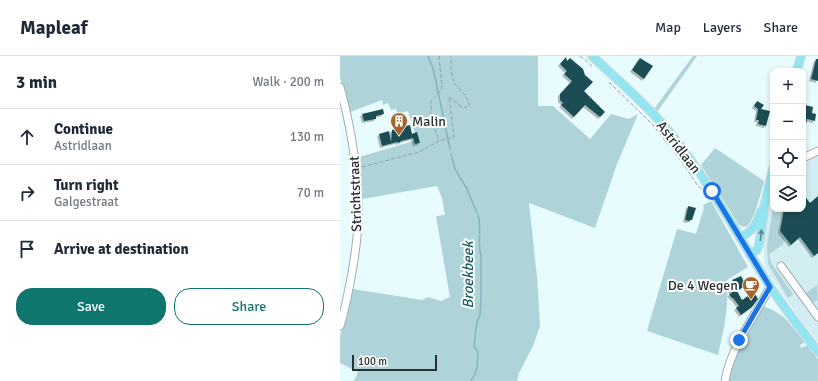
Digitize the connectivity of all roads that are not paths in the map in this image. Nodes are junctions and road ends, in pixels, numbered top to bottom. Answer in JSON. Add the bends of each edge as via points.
{"nodes":[{"id":1,"x":592,"y":56,"type":"edge"},
{"id":2,"x":801,"y":56,"type":"edge"},
{"id":3,"x":798,"y":68,"type":"edge"},
{"id":4,"x":340,"y":87,"type":"edge"},
{"id":5,"x":818,"y":151,"type":"edge"},
{"id":6,"x":806,"y":157,"type":"edge"},
{"id":7,"x":771,"y":176,"type":"edge"},
{"id":8,"x":764,"y":207,"type":"junction"},
{"id":9,"x":740,"y":238,"type":"junction"},
{"id":10,"x":750,"y":255,"type":"junction"},
{"id":11,"x":781,"y":266,"type":"dead end"},
{"id":12,"x":770,"y":287,"type":"junction"},
{"id":13,"x":818,"y":317,"type":"edge"},
{"id":14,"x":340,"y":326,"type":"edge"},
{"id":15,"x":818,"y":352,"type":"edge"},
{"id":16,"x":725,"y":381,"type":"edge"}],
"edges":[{"from":1,"to":9,"type":"main road","name":"Astridlaan","via":[[639,99],[671,135],[712,191]]},
{"from":2,"to":3,"type":"main road"},
{"from":4,"to":14,"type":"street","name":"Strichtstraat","via":[[355,156],[358,211],[357,242]]},
{"from":5,"to":6,"type":"street"},
{"from":7,"to":8,"type":"main road"},
{"from":8,"to":9,"type":"main road","via":[[751,230]]},
{"from":10,"to":8,"type":"main road","one_way":true,"via":[[760,245]]},
{"from":9,"to":10,"type":"main road","name":"Astridlaan"},
{"from":10,"to":12,"type":"main road","name":"Astridlaan"},
{"from":11,"to":13,"type":"street"},
{"from":12,"to":15,"type":"main road","name":"Astridlaan"},
{"from":12,"to":16,"type":"street","via":[[739,340]]}]}
